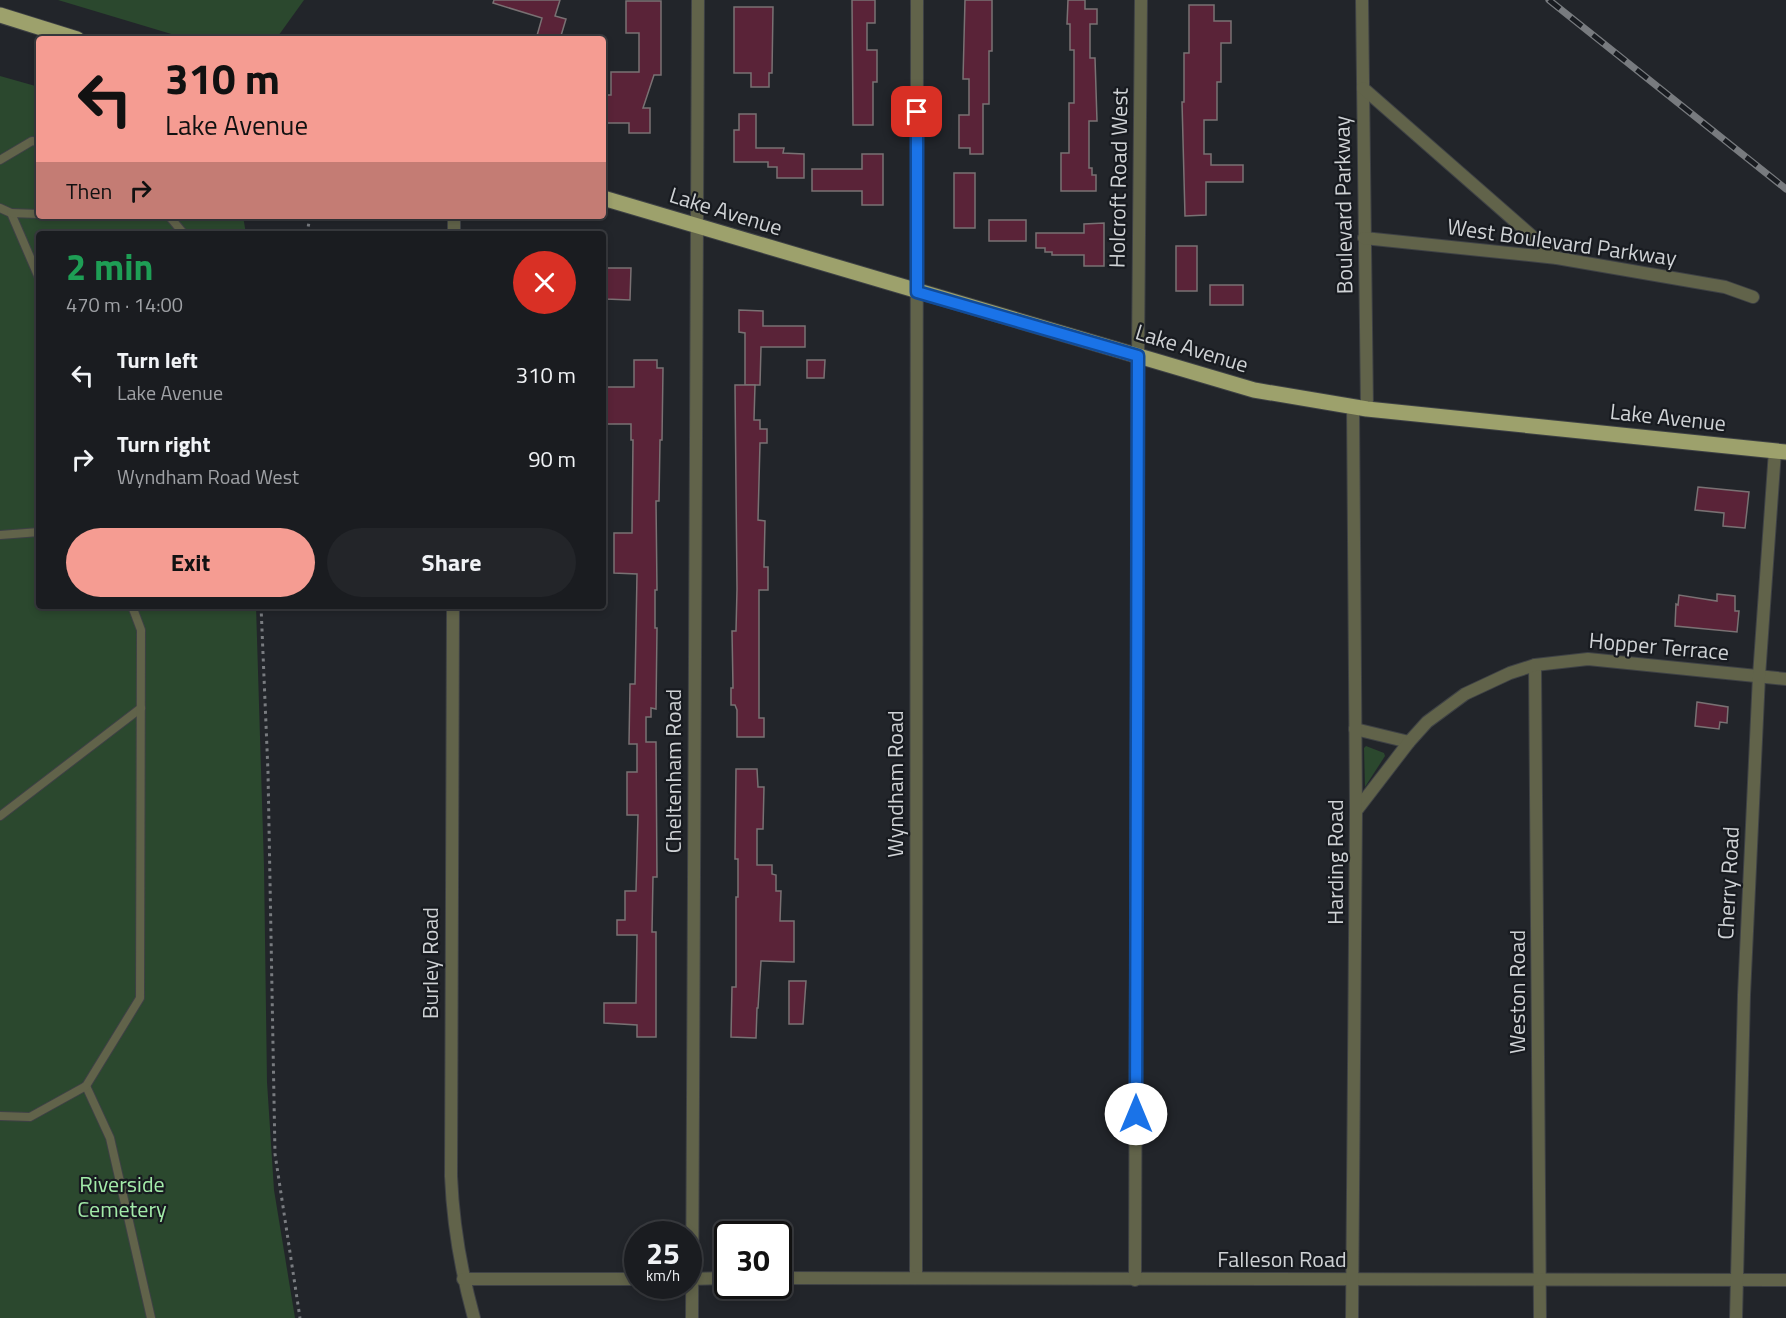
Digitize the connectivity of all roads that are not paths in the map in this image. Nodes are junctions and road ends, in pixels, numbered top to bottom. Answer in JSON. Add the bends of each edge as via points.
{"nodes":[{"id":1,"x":698,"y":0,"type":"edge"},
{"id":2,"x":917,"y":0,"type":"edge"},
{"id":3,"x":1141,"y":0,"type":"edge"},
{"id":4,"x":1362,"y":0,"type":"edge"},
{"id":5,"x":0,"y":15,"type":"edge"},
{"id":6,"x":67,"y":36,"type":"edge"},
{"id":7,"x":1363,"y":88,"type":"junction"},
{"id":8,"x":36,"y":142,"type":"edge"},
{"id":9,"x":0,"y":160,"type":"edge"},
{"id":10,"x":606,"y":199,"type":"edge"},
{"id":11,"x":0,"y":208,"type":"edge"},
{"id":12,"x":11,"y":213,"type":"junction"},
{"id":13,"x":36,"y":214,"type":"edge"},
{"id":14,"x":172,"y":219,"type":"edge"},
{"id":15,"x":696,"y":225,"type":"junction"},
{"id":16,"x":182,"y":231,"type":"edge"},
{"id":17,"x":1364,"y":237,"type":"junction"},
{"id":18,"x":1557,"y":258,"type":"junction"},
{"id":19,"x":36,"y":271,"type":"edge"},
{"id":20,"x":917,"y":292,"type":"junction"},
{"id":21,"x":1753,"y":297,"type":"dead end"},
{"id":22,"x":1138,"y":356,"type":"junction"},
{"id":23,"x":1360,"y":408,"type":"junction"},
{"id":24,"x":1780,"y":452,"type":"edge"},
{"id":25,"x":36,"y":532,"type":"edge"},
{"id":26,"x":0,"y":535,"type":"edge"},
{"id":27,"x":133,"y":609,"type":"edge"},
{"id":28,"x":453,"y":609,"type":"edge"},
{"id":29,"x":1535,"y":665,"type":"junction"},
{"id":30,"x":1759,"y":676,"type":"junction"},
{"id":31,"x":1786,"y":679,"type":"edge"},
{"id":32,"x":141,"y":708,"type":"junction"},
{"id":33,"x":1355,"y":729,"type":"junction"},
{"id":34,"x":1409,"y":742,"type":"junction"},
{"id":35,"x":1356,"y":811,"type":"junction"},
{"id":36,"x":0,"y":816,"type":"edge"},
{"id":37,"x":86,"y":1086,"type":"junction"},
{"id":38,"x":0,"y":1116,"type":"edge"},
{"id":39,"x":690,"y":1221,"type":"edge"},
{"id":40,"x":916,"y":1277,"type":"junction"},
{"id":41,"x":792,"y":1278,"type":"edge"},
{"id":42,"x":463,"y":1279,"type":"junction"},
{"id":43,"x":624,"y":1279,"type":"edge"},
{"id":44,"x":1135,"y":1280,"type":"junction"},
{"id":45,"x":1353,"y":1280,"type":"junction"},
{"id":46,"x":1540,"y":1280,"type":"junction"},
{"id":47,"x":1736,"y":1280,"type":"junction"},
{"id":48,"x":1786,"y":1280,"type":"edge"},
{"id":49,"x":691,"y":1299,"type":"edge"},
{"id":50,"x":151,"y":1318,"type":"edge"},
{"id":51,"x":474,"y":1318,"type":"edge"},
{"id":52,"x":692,"y":1318,"type":"edge"},
{"id":53,"x":1353,"y":1318,"type":"edge"},
{"id":54,"x":1540,"y":1318,"type":"edge"},
{"id":55,"x":1736,"y":1318,"type":"edge"}],
"edges":[{"from":1,"to":15,"type":"street","name":"Cheltenham Road"},
{"from":2,"to":20,"type":"street","name":"Wyndham Road"},
{"from":3,"to":22,"type":"street","name":"Holcroft Road West"},
{"from":4,"to":7,"type":"street","name":"Boulevard Parkway"},
{"from":5,"to":6,"type":"main road"},
{"from":7,"to":17,"type":"street","name":"Boulevard Parkway"},
{"from":7,"to":18,"type":"street"},
{"from":8,"to":9,"type":"lane"},
{"from":10,"to":15,"type":"main road","name":"Lake Avenue"},
{"from":11,"to":12,"type":"lane"},
{"from":12,"to":13,"type":"lane"},
{"from":12,"to":19,"type":"lane"},
{"from":14,"to":16,"type":"lane"},
{"from":15,"to":20,"type":"main road","name":"Lake Avenue"},
{"from":15,"to":39,"type":"street","name":"Cheltenham Road"},
{"from":17,"to":18,"type":"street","name":"West Boulevard Parkway"},
{"from":17,"to":23,"type":"street","name":"Boulevard Parkway"},
{"from":18,"to":21,"type":"street","name":"West Boulevard Parkway","via":[[1725,287]]},
{"from":20,"to":22,"type":"main road","name":"Lake Avenue"},
{"from":20,"to":40,"type":"street","name":"Wyndham Road"},
{"from":22,"to":23,"type":"main road","name":"Lake Avenue","via":[[1254,390]]},
{"from":22,"to":44,"type":"street","name":"Holcroft Road West"},
{"from":23,"to":24,"type":"main road","name":"Lake Avenue"},
{"from":23,"to":33,"type":"street","name":"Harding Road"},
{"from":24,"to":30,"type":"street","name":"Cherry Road"},
{"from":25,"to":26,"type":"lane"},
{"from":27,"to":32,"type":"lane","via":[[141,630]]},
{"from":28,"to":42,"type":"street","name":"Burley Road","via":[[451,1176]]},
{"from":29,"to":30,"type":"street","name":"Hopper Terrace","via":[[1608,660]]},
{"from":29,"to":34,"type":"street","name":"Hopper Terrace","via":[[1466,694],[1427,722]]},
{"from":29,"to":46,"type":"street","name":"Weston Road"},
{"from":30,"to":31,"type":"street","name":"Hopper Terrace"},
{"from":30,"to":47,"type":"street","name":"Cherry Road"},
{"from":32,"to":36,"type":"lane"},
{"from":32,"to":37,"type":"lane","via":[[140,998]]},
{"from":33,"to":34,"type":"street"},
{"from":33,"to":35,"type":"street","name":"Harding Road"},
{"from":34,"to":35,"type":"street","name":"Hopper Terrace"},
{"from":35,"to":45,"type":"street","name":"Harding Road"},
{"from":37,"to":38,"type":"lane","via":[[30,1118]]},
{"from":37,"to":50,"type":"lane","via":[[110,1138]]},
{"from":40,"to":41,"type":"street","name":"Falleson Road"},
{"from":40,"to":44,"type":"street","name":"Falleson Road"},
{"from":42,"to":43,"type":"street"},
{"from":42,"to":51,"type":"street","name":"Burley Road"},
{"from":44,"to":45,"type":"street","name":"Falleson Road"},
{"from":45,"to":46,"type":"street","name":"Falleson Road"},
{"from":45,"to":53,"type":"street","name":"Harding Road"},
{"from":46,"to":47,"type":"street","name":"Falleson Road"},
{"from":46,"to":54,"type":"street","name":"Weston Road"},
{"from":47,"to":48,"type":"street","name":"Falleson Road"},
{"from":47,"to":55,"type":"street","name":"Cherry Road"},
{"from":49,"to":52,"type":"street","name":"Cheltenham Road"}]}
